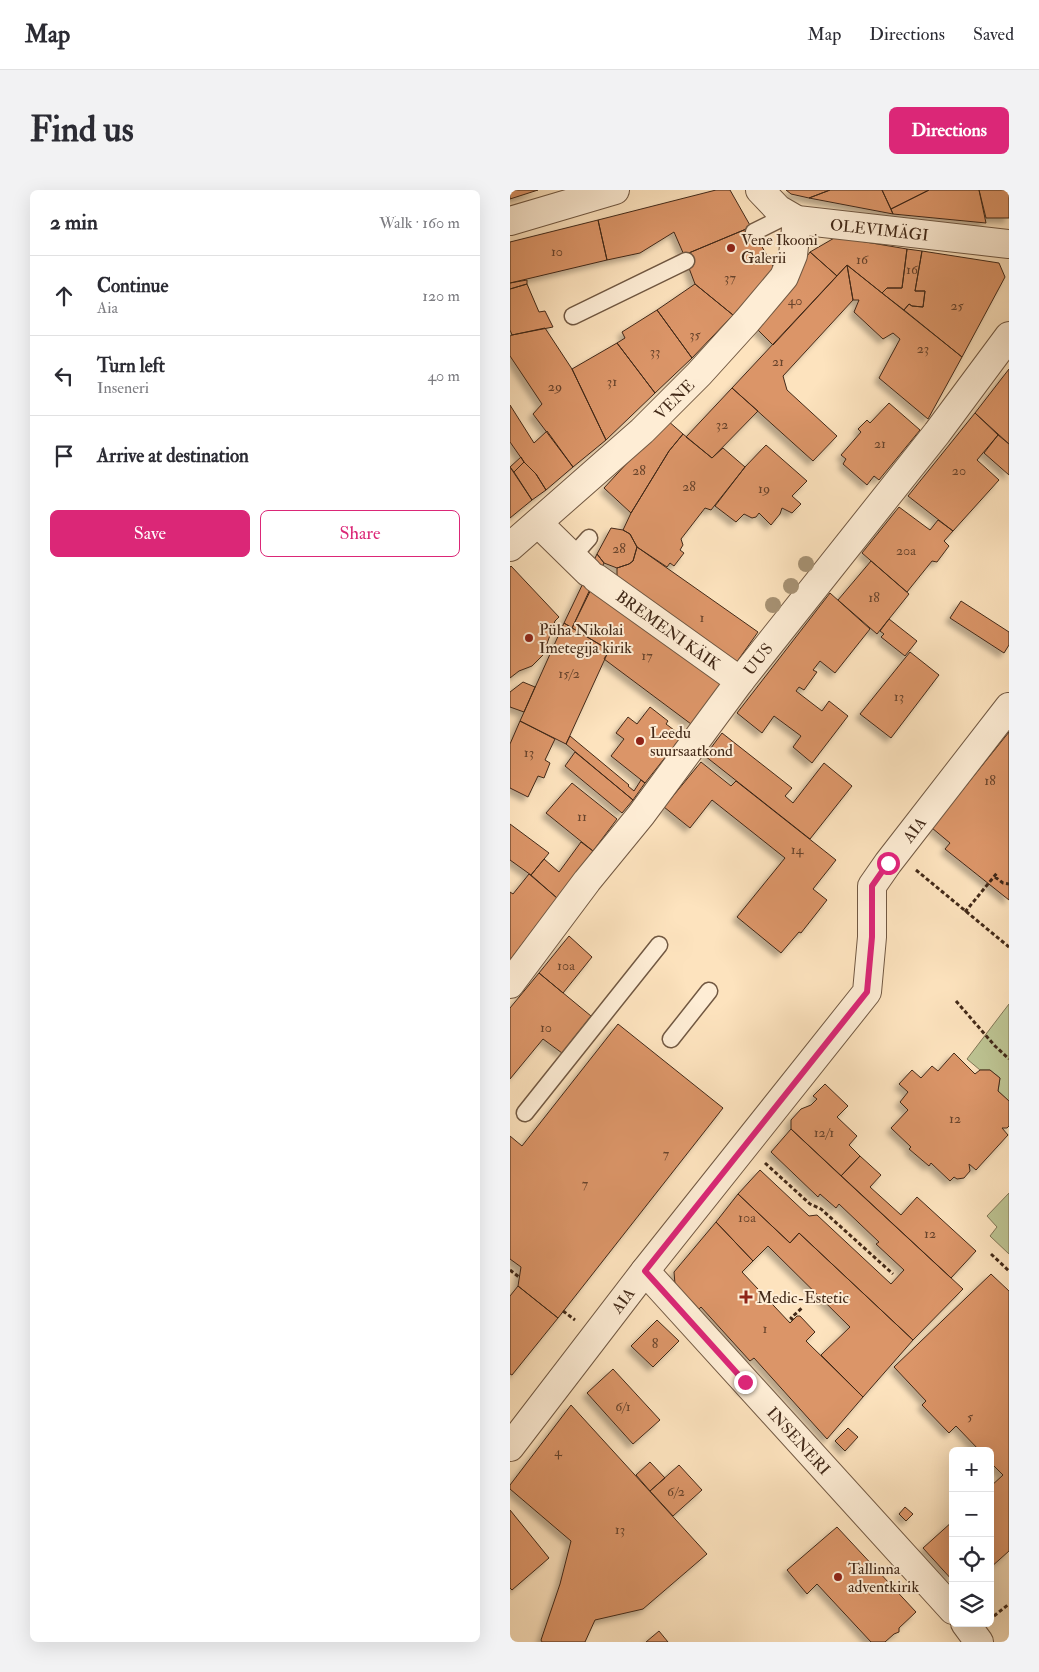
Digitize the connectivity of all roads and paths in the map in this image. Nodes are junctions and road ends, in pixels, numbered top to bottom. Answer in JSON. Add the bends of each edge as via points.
{"nodes":[{"id":1,"x":615,"y":190,"type":"edge"},
{"id":2,"x":760,"y":190,"type":"edge"},
{"id":3,"x":793,"y":218,"type":"junction"},
{"id":4,"x":510,"y":221,"type":"edge"},
{"id":5,"x":754,"y":232,"type":"dead end"},
{"id":6,"x":1009,"y":244,"type":"edge"},
{"id":7,"x":686,"y":261,"type":"dead end"},
{"id":8,"x":573,"y":316,"type":"dead end"},
{"id":9,"x":1009,"y":336,"type":"edge"},
{"id":10,"x":538,"y":523,"type":"junction"},
{"id":11,"x":510,"y":548,"type":"edge"},
{"id":12,"x":740,"y":681,"type":"junction"},
{"id":13,"x":1009,"y":707,"type":"edge"},
{"id":14,"x":896,"y":853,"type":"junction"},
{"id":15,"x":1009,"y":884,"type":"edge"},
{"id":16,"x":964,"y":912,"type":"junction"},
{"id":17,"x":659,"y":945,"type":"dead end"},
{"id":18,"x":1009,"y":947,"type":"edge"},
{"id":19,"x":510,"y":984,"type":"edge"},
{"id":20,"x":709,"y":991,"type":"dead end"},
{"id":21,"x":956,"y":1001,"type":"dead end"},
{"id":22,"x":670,"y":1039,"type":"dead end"},
{"id":23,"x":1009,"y":1059,"type":"edge"},
{"id":24,"x":525,"y":1114,"type":"dead end"},
{"id":25,"x":746,"y":1145,"type":"junction"},
{"id":26,"x":991,"y":1254,"type":"dead end"},
{"id":27,"x":510,"y":1270,"type":"edge"},
{"id":28,"x":645,"y":1271,"type":"junction"},
{"id":29,"x":1009,"y":1271,"type":"edge"},
{"id":30,"x":892,"y":1274,"type":"dead end"},
{"id":31,"x":519,"y":1277,"type":"dead end"},
{"id":32,"x":803,"y":1307,"type":"dead end"},
{"id":33,"x":793,"y":1320,"type":"dead end"},
{"id":34,"x":510,"y":1447,"type":"edge"},
{"id":35,"x":1009,"y":1604,"type":"edge"},
{"id":36,"x":949,"y":1606,"type":"edge"},
{"id":37,"x":994,"y":1615,"type":"edge"},
{"id":38,"x":968,"y":1627,"type":"edge"},
{"id":39,"x":979,"y":1642,"type":"edge"}],
"edges":[{"from":1,"to":4,"type":"street"},
{"from":2,"to":3,"type":"street","via":[[778,209]]},
{"from":3,"to":5,"type":"lane"},
{"from":3,"to":6,"type":"street","name":"OLEVIMÄGI"},
{"from":3,"to":10,"type":"street","name":"VENE","via":[[792,255],[784,276],[747,321],[642,431]]},
{"from":7,"to":8,"type":"lane"},
{"from":9,"to":12,"type":"street","name":"UUS","via":[[938,432]]},
{"from":10,"to":11,"type":"street","name":"VENE"},
{"from":10,"to":12,"type":"street","name":"BREMENI KÄIK"},
{"from":12,"to":19,"type":"street","name":"UUS","via":[[646,809]]},
{"from":13,"to":14,"type":"street","name":"AIA"},
{"from":14,"to":16,"type":"path"},
{"from":14,"to":25,"type":"street","name":"AIA","via":[[872,886],[867,992]]},
{"from":15,"to":16,"type":"path","via":[[1002,883],[996,875]]},
{"from":16,"to":18,"type":"path"},
{"from":17,"to":24,"type":"lane"},
{"from":20,"to":22,"type":"lane"},
{"from":21,"to":23,"type":"path"},
{"from":25,"to":28,"type":"street","name":"AIA"},
{"from":25,"to":30,"type":"path"},
{"from":26,"to":29,"type":"path"},
{"from":27,"to":31,"type":"path"},
{"from":28,"to":34,"type":"street","name":"AIA"},
{"from":28,"to":36,"type":"street","name":"INSENERI"},
{"from":32,"to":33,"type":"path","via":[[791,1318]]},
{"from":35,"to":37,"type":"path"},
{"from":38,"to":39,"type":"street"}]}
